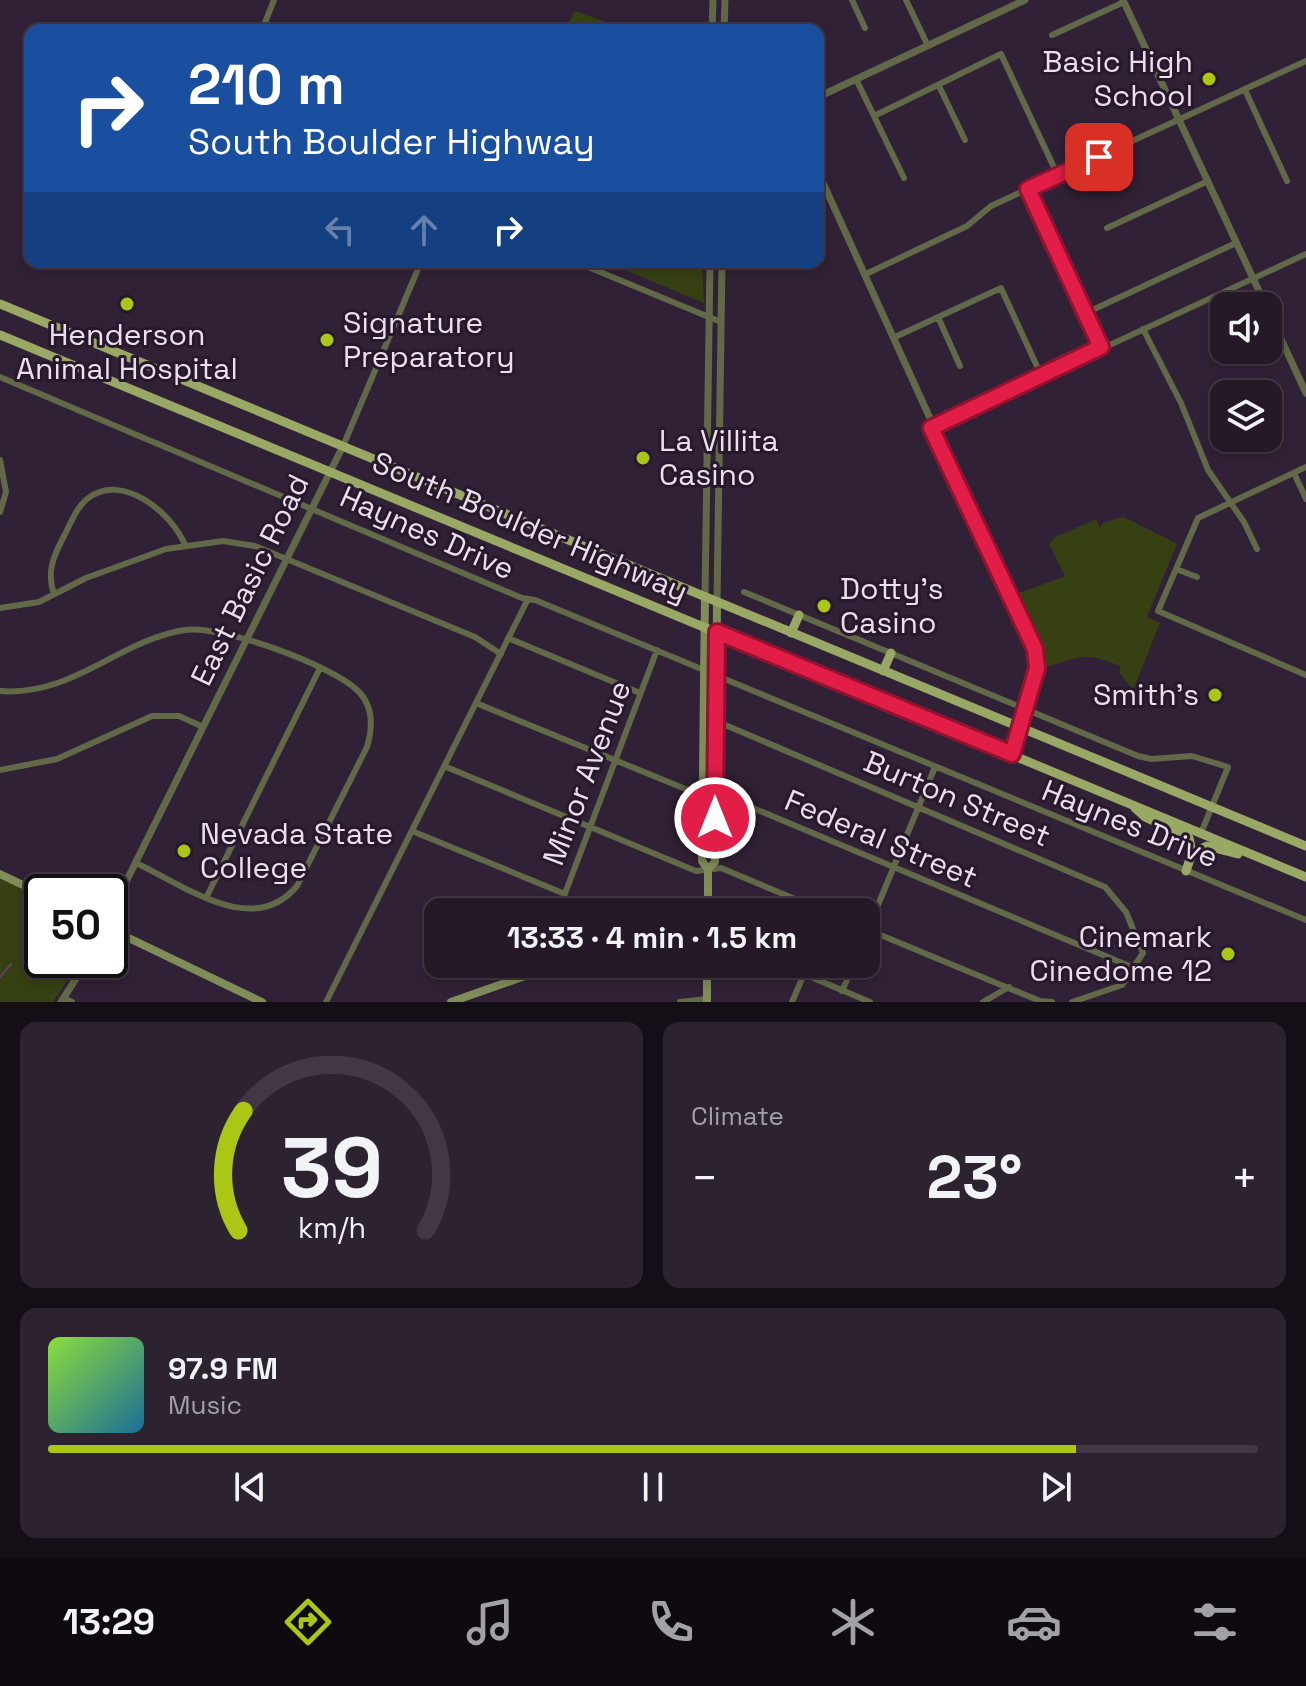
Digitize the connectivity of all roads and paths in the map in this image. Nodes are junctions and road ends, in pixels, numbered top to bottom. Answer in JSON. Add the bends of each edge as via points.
{"nodes":[{"id":1,"x":274,"y":0,"type":"edge"},
{"id":2,"x":713,"y":0,"type":"edge"},
{"id":3,"x":725,"y":0,"type":"edge"},
{"id":4,"x":852,"y":0,"type":"edge"},
{"id":5,"x":906,"y":0,"type":"edge"},
{"id":6,"x":1025,"y":0,"type":"edge"},
{"id":7,"x":1124,"y":1,"type":"edge"},
{"id":8,"x":264,"y":24,"type":"edge"},
{"id":9,"x":712,"y":24,"type":"edge"},
{"id":10,"x":724,"y":24,"type":"edge"},
{"id":11,"x":865,"y":28,"type":"dead end"},
{"id":12,"x":1052,"y":35,"type":"dead end"},
{"id":13,"x":928,"y":46,"type":"junction"},
{"id":14,"x":1306,"y":61,"type":"edge"},
{"id":15,"x":856,"y":79,"type":"junction"},
{"id":16,"x":939,"y":86,"type":"junction"},
{"id":17,"x":1245,"y":90,"type":"junction"},
{"id":18,"x":824,"y":94,"type":"edge"},
{"id":19,"x":874,"y":116,"type":"junction"},
{"id":20,"x":1180,"y":119,"type":"junction"},
{"id":21,"x":965,"y":140,"type":"dead end"},
{"id":22,"x":1058,"y":176,"type":"junction"},
{"id":23,"x":904,"y":178,"type":"dead end"},
{"id":24,"x":1208,"y":181,"type":"junction"},
{"id":25,"x":1287,"y":181,"type":"dead end"},
{"id":26,"x":824,"y":185,"type":"edge"},
{"id":27,"x":1028,"y":189,"type":"junction"},
{"id":28,"x":1107,"y":228,"type":"dead end"},
{"id":29,"x":1236,"y":243,"type":"junction"},
{"id":30,"x":1306,"y":254,"type":"edge"},
{"id":31,"x":418,"y":268,"type":"edge"},
{"id":32,"x":591,"y":268,"type":"edge"},
{"id":33,"x":710,"y":268,"type":"edge"},
{"id":34,"x":722,"y":268,"type":"edge"},
{"id":35,"x":866,"y":274,"type":"junction"},
{"id":36,"x":1253,"y":279,"type":"junction"},
{"id":37,"x":1224,"y":292,"type":"edge"},
{"id":38,"x":1259,"y":292,"type":"edge"},
{"id":39,"x":1210,"y":298,"type":"edge"},
{"id":40,"x":0,"y":304,"type":"edge"},
{"id":41,"x":1086,"y":313,"type":"junction"},
{"id":42,"x":709,"y":317,"type":"junction"},
{"id":43,"x":938,"y":317,"type":"junction"},
{"id":44,"x":721,"y":322,"type":"junction"},
{"id":45,"x":1143,"y":329,"type":"junction"},
{"id":46,"x":0,"y":335,"type":"edge"},
{"id":47,"x":895,"y":337,"type":"junction"},
{"id":48,"x":1282,"y":341,"type":"edge"},
{"id":49,"x":1101,"y":347,"type":"junction"},
{"id":50,"x":960,"y":366,"type":"dead end"},
{"id":51,"x":1041,"y":375,"type":"junction"},
{"id":52,"x":0,"y":377,"type":"edge"},
{"id":53,"x":708,"y":377,"type":"junction"},
{"id":54,"x":720,"y":377,"type":"junction"},
{"id":55,"x":1306,"y":393,"type":"edge"},
{"id":56,"x":931,"y":428,"type":"junction"},
{"id":57,"x":343,"y":446,"type":"junction"},
{"id":58,"x":707,"y":447,"type":"junction"},
{"id":59,"x":719,"y":448,"type":"junction"},
{"id":60,"x":0,"y":460,"type":"edge"},
{"id":61,"x":1306,"y":467,"type":"edge"},
{"id":62,"x":331,"y":470,"type":"junction"},
{"id":63,"x":1294,"y":473,"type":"junction"},
{"id":64,"x":1306,"y":499,"type":"edge"},
{"id":65,"x":1229,"y":502,"type":"junction"},
{"id":66,"x":313,"y":507,"type":"junction"},
{"id":67,"x":0,"y":512,"type":"edge"},
{"id":68,"x":185,"y":545,"type":"junction"},
{"id":69,"x":1257,"y":549,"type":"dead end"},
{"id":70,"x":287,"y":559,"type":"junction"},
{"id":71,"x":1176,"y":569,"type":"junction"},
{"id":72,"x":1197,"y":577,"type":"dead end"},
{"id":73,"x":744,"y":592,"type":"dead end"},
{"id":74,"x":54,"y":594,"type":"junction"},
{"id":75,"x":705,"y":597,"type":"junction"},
{"id":76,"x":528,"y":599,"type":"junction"},
{"id":77,"x":717,"y":602,"type":"junction"},
{"id":78,"x":0,"y":608,"type":"edge"},
{"id":79,"x":799,"y":615,"type":"junction"},
{"id":80,"x":706,"y":627,"type":"junction"},
{"id":81,"x":717,"y":632,"type":"junction"},
{"id":82,"x":791,"y":633,"type":"junction"},
{"id":83,"x":508,"y":638,"type":"junction"},
{"id":84,"x":247,"y":640,"type":"junction"},
{"id":85,"x":657,"y":650,"type":"junction"},
{"id":86,"x":891,"y":653,"type":"junction"},
{"id":87,"x":501,"y":654,"type":"junction"},
{"id":88,"x":320,"y":668,"type":"junction"},
{"id":89,"x":704,"y":670,"type":"junction"},
{"id":90,"x":883,"y":671,"type":"junction"},
{"id":91,"x":715,"y":675,"type":"junction"},
{"id":92,"x":1306,"y":675,"type":"edge"},
{"id":93,"x":0,"y":691,"type":"edge"},
{"id":94,"x":640,"y":693,"type":"junction"},
{"id":95,"x":476,"y":703,"type":"junction"},
{"id":96,"x":1022,"y":709,"type":"junction"},
{"id":97,"x":704,"y":721,"type":"junction"},
{"id":98,"x":716,"y":721,"type":"junction"},
{"id":99,"x":203,"y":727,"type":"junction"},
{"id":100,"x":1018,"y":728,"type":"junction"},
{"id":101,"x":1012,"y":754,"type":"junction"},
{"id":102,"x":615,"y":760,"type":"junction"},
{"id":103,"x":444,"y":766,"type":"junction"},
{"id":104,"x":935,"y":767,"type":"junction"},
{"id":105,"x":0,"y":770,"type":"edge"},
{"id":106,"x":703,"y":795,"type":"junction"},
{"id":107,"x":715,"y":797,"type":"junction"},
{"id":108,"x":1130,"y":803,"type":"junction"},
{"id":109,"x":919,"y":807,"type":"junction"},
{"id":110,"x":1211,"y":808,"type":"junction"},
{"id":111,"x":590,"y":827,"type":"junction"},
{"id":112,"x":412,"y":831,"type":"junction"},
{"id":113,"x":1201,"y":833,"type":"junction"},
{"id":114,"x":1306,"y":846,"type":"edge"},
{"id":115,"x":1192,"y":853,"type":"junction"},
{"id":116,"x":1264,"y":859,"type":"junction"},
{"id":117,"x":136,"y":863,"type":"junction"},
{"id":118,"x":708,"y":869,"type":"junction"},
{"id":119,"x":893,"y":869,"type":"junction"},
{"id":120,"x":1186,"y":871,"type":"junction"},
{"id":121,"x":0,"y":874,"type":"edge"},
{"id":122,"x":1306,"y":877,"type":"edge"},
{"id":123,"x":128,"y":879,"type":"edge"},
{"id":124,"x":24,"y":885,"type":"edge"},
{"id":125,"x":565,"y":894,"type":"junction"},
{"id":126,"x":207,"y":896,"type":"junction"},
{"id":127,"x":563,"y":898,"type":"edge"},
{"id":128,"x":708,"y":898,"type":"edge"},
{"id":129,"x":793,"y":898,"type":"edge"},
{"id":130,"x":880,"y":900,"type":"edge"},
{"id":131,"x":1306,"y":920,"type":"edge"},
{"id":132,"x":880,"y":935,"type":"edge"},
{"id":133,"x":128,"y":938,"type":"edge"},
{"id":134,"x":1134,"y":968,"type":"junction"},
{"id":135,"x":78,"y":978,"type":"edge"},
{"id":136,"x":511,"y":978,"type":"edge"},
{"id":137,"x":707,"y":978,"type":"edge"},
{"id":138,"x":802,"y":978,"type":"edge"},
{"id":139,"x":813,"y":978,"type":"edge"},
{"id":140,"x":848,"y":978,"type":"edge"},
{"id":141,"x":1009,"y":987,"type":"junction"},
{"id":142,"x":842,"y":991,"type":"junction"},
{"id":143,"x":1024,"y":998,"type":"edge"},
{"id":144,"x":707,"y":1000,"type":"edge"},
{"id":145,"x":66,"y":1001,"type":"edge"},
{"id":146,"x":262,"y":1002,"type":"edge"},
{"id":147,"x":326,"y":1002,"type":"edge"},
{"id":148,"x":451,"y":1002,"type":"edge"},
{"id":149,"x":680,"y":1002,"type":"edge"},
{"id":150,"x":792,"y":1002,"type":"edge"},
{"id":151,"x":870,"y":1002,"type":"edge"},
{"id":152,"x":983,"y":1002,"type":"edge"},
{"id":153,"x":1052,"y":1002,"type":"edge"},
{"id":154,"x":1072,"y":1002,"type":"edge"}],
"edges":[{"from":1,"to":8,"type":"street"},
{"from":2,"to":9,"type":"street"},
{"from":3,"to":10,"type":"street"},
{"from":4,"to":11,"type":"street"},
{"from":5,"to":13,"type":"street"},
{"from":6,"to":13,"type":"street"},
{"from":7,"to":12,"type":"street"},
{"from":7,"to":20,"type":"street"},
{"from":13,"to":15,"type":"street"},
{"from":14,"to":17,"type":"street"},
{"from":15,"to":18,"type":"street"},
{"from":15,"to":19,"type":"street"},
{"from":16,"to":19,"type":"street"},
{"from":16,"to":21,"type":"street"},
{"from":16,"to":22,"type":"street","via":[[1001,54]]},
{"from":17,"to":20,"type":"street"},
{"from":17,"to":25,"type":"street"},
{"from":19,"to":23,"type":"street"},
{"from":20,"to":22,"type":"street"},
{"from":20,"to":24,"type":"street"},
{"from":22,"to":27,"type":"street"},
{"from":24,"to":28,"type":"street"},
{"from":24,"to":29,"type":"street"},
{"from":26,"to":35,"type":"street"},
{"from":27,"to":35,"type":"street","via":[[991,206],[967,226]]},
{"from":27,"to":41,"type":"street"},
{"from":29,"to":36,"type":"street"},
{"from":29,"to":41,"type":"street"},
{"from":30,"to":36,"type":"street"},
{"from":31,"to":57,"type":"street","name":"East Basic Road"},
{"from":32,"to":42,"type":"street"},
{"from":33,"to":42,"type":"street"},
{"from":34,"to":44,"type":"street"},
{"from":35,"to":47,"type":"street"},
{"from":36,"to":37,"type":"street"},
{"from":36,"to":38,"type":"street"},
{"from":39,"to":45,"type":"street"},
{"from":40,"to":57,"type":"main road","name":"South Boulder Highway"},
{"from":41,"to":49,"type":"street"},
{"from":42,"to":44,"type":"street"},
{"from":42,"to":53,"type":"street"},
{"from":43,"to":47,"type":"street"},
{"from":43,"to":50,"type":"street"},
{"from":43,"to":51,"type":"street","via":[[1001,288]]},
{"from":44,"to":54,"type":"street"},
{"from":45,"to":49,"type":"street"},
{"from":45,"to":65,"type":"street","via":[[1208,470]]},
{"from":46,"to":62,"type":"main road","name":"South Boulder Highway"},
{"from":47,"to":56,"type":"street","via":[[929,411]]},
{"from":48,"to":55,"type":"street"},
{"from":49,"to":51,"type":"street"},
{"from":51,"to":56,"type":"street"},
{"from":52,"to":66,"type":"street","name":"Haynes Drive"},
{"from":53,"to":54,"type":"street"},
{"from":53,"to":58,"type":"street"},
{"from":54,"to":59,"type":"street"},
{"from":56,"to":96,"type":"street","via":[[1035,649],[1037,668]]},
{"from":57,"to":62,"type":"street","name":"East Basic Road"},
{"from":57,"to":75,"type":"main road","name":"South Boulder Highway"},
{"from":58,"to":59,"type":"street"},
{"from":58,"to":75,"type":"street"},
{"from":59,"to":77,"type":"street"},
{"from":60,"to":67,"type":"street","via":[[6,492]]},
{"from":61,"to":63,"type":"street"},
{"from":62,"to":66,"type":"street","name":"East Basic Road"},
{"from":62,"to":80,"type":"main road","name":"South Boulder Highway"},
{"from":63,"to":64,"type":"street"},
{"from":63,"to":65,"type":"street"},
{"from":65,"to":69,"type":"street"},
{"from":65,"to":71,"type":"street","via":[[1198,518]]},
{"from":66,"to":70,"type":"street","name":"East Basic Road"},
{"from":66,"to":76,"type":"street","name":"Haynes Drive"},
{"from":68,"to":70,"type":"street","via":[[223,541]]},
{"from":68,"to":74,"type":"street","via":[[128,561]]},
{"from":68,"to":74,"type":"street","via":[[171,519],[155,505],[126,492],[100,492],[78,508],[54,556]]},
{"from":70,"to":84,"type":"street","name":"East Basic Road"},
{"from":70,"to":87,"type":"street","via":[[475,637]]},
{"from":71,"to":72,"type":"street"},
{"from":71,"to":92,"type":"street","via":[[1158,611]]},
{"from":73,"to":79,"type":"street"},
{"from":74,"to":78,"type":"street"},
{"from":75,"to":77,"type":"main road","name":"South Boulder Highway"},
{"from":75,"to":80,"type":"main road"},
{"from":76,"to":83,"type":"street"},
{"from":76,"to":85,"type":"street","name":"Haynes Drive"},
{"from":77,"to":81,"type":"main road"},
{"from":77,"to":82,"type":"main road","name":"South Boulder Highway"},
{"from":79,"to":82,"type":"main road"},
{"from":79,"to":86,"type":"street"},
{"from":80,"to":81,"type":"main road","name":"South Boulder Highway"},
{"from":80,"to":89,"type":"main road"},
{"from":81,"to":91,"type":"main road"},
{"from":81,"to":101,"type":"main road","name":"South Boulder Highway"},
{"from":82,"to":90,"type":"main road","name":"South Boulder Highway"},
{"from":83,"to":87,"type":"street"},
{"from":83,"to":94,"type":"street"},
{"from":84,"to":88,"type":"street"},
{"from":84,"to":93,"type":"street","via":[[219,630],[185,629],[64,682]]},
{"from":84,"to":99,"type":"street","name":"East Basic Road"},
{"from":85,"to":89,"type":"street","name":"Haynes Drive"},
{"from":85,"to":94,"type":"street","name":"Minor Avenue"},
{"from":86,"to":90,"type":"main road"},
{"from":86,"to":96,"type":"street"},
{"from":87,"to":95,"type":"street"},
{"from":88,"to":126,"type":"street"},
{"from":88,"to":126,"type":"street","via":[[357,690],[369,711],[371,733],[360,761],[289,896],[257,911]]},
{"from":89,"to":97,"type":"main road"},
{"from":90,"to":100,"type":"main road","name":"South Boulder Highway"},
{"from":91,"to":98,"type":"main road"},
{"from":91,"to":104,"type":"street","name":"Haynes Drive"},
{"from":94,"to":102,"type":"street","name":"Minor Avenue"},
{"from":95,"to":102,"type":"street","name":"Federal Street"},
{"from":95,"to":103,"type":"street"},
{"from":96,"to":100,"type":"street"},
{"from":96,"to":110,"type":"street","via":[[1138,756],[1192,756],[1228,767]]},
{"from":97,"to":98,"type":"street","name":"Burton Street"},
{"from":97,"to":106,"type":"main road"},
{"from":98,"to":107,"type":"main road"},
{"from":98,"to":109,"type":"street","name":"Burton Street"},
{"from":99,"to":105,"type":"street","via":[[179,716],[152,716],[57,759]]},
{"from":99,"to":117,"type":"street","name":"East Basic Road"},
{"from":100,"to":101,"type":"street"},
{"from":100,"to":110,"type":"main road","name":"South Boulder Highway"},
{"from":101,"to":108,"type":"main road","name":"South Boulder Highway"},
{"from":102,"to":106,"type":"street","name":"Federal Street"},
{"from":102,"to":111,"type":"street","name":"Minor Avenue"},
{"from":103,"to":111,"type":"street"},
{"from":103,"to":112,"type":"street"},
{"from":104,"to":109,"type":"street"},
{"from":104,"to":120,"type":"street","name":"Haynes Drive"},
{"from":106,"to":107,"type":"street","name":"Federal Street"},
{"from":106,"to":118,"type":"main road","via":[[702,861]]},
{"from":107,"to":118,"type":"main road","via":[[715,862]]},
{"from":107,"to":119,"type":"street","name":"Federal Street","via":[[722,795]]},
{"from":108,"to":113,"type":"main road","name":"South Boulder Highway"},
{"from":108,"to":115,"type":"main road","via":[[1145,817],[1189,838]]},
{"from":109,"to":119,"type":"street"},
{"from":109,"to":134,"type":"street","name":"Burton Street","via":[[1105,887],[1126,912],[1143,948]]},
{"from":110,"to":113,"type":"street"},
{"from":110,"to":114,"type":"main road","name":"South Boulder Highway"},
{"from":111,"to":118,"type":"street","via":[[696,871]]},
{"from":111,"to":125,"type":"street","name":"Minor Avenue"},
{"from":112,"to":125,"type":"street"},
{"from":112,"to":147,"type":"street"},
{"from":113,"to":116,"type":"main road","name":"South Boulder Highway"},
{"from":115,"to":116,"type":"main road","via":[[1207,846]]},
{"from":115,"to":120,"type":"main road"},
{"from":116,"to":122,"type":"main road","name":"South Boulder Highway"},
{"from":117,"to":123,"type":"street","name":"East Basic Road"},
{"from":117,"to":126,"type":"street"},
{"from":118,"to":128,"type":"main road"},
{"from":118,"to":129,"type":"street","via":[[721,868]]},
{"from":119,"to":130,"type":"street"},
{"from":119,"to":134,"type":"street","name":"Federal Street"},
{"from":120,"to":131,"type":"street","name":"Haynes Drive"},
{"from":121,"to":124,"type":"main road"},
{"from":125,"to":127,"type":"street","name":"Minor Avenue"},
{"from":132,"to":141,"type":"street"},
{"from":133,"to":146,"type":"main road"},
{"from":134,"to":154,"type":"street","via":[[1122,985]]},
{"from":135,"to":145,"type":"street"},
{"from":136,"to":148,"type":"main road"},
{"from":137,"to":144,"type":"main road"},
{"from":138,"to":150,"type":"street"},
{"from":139,"to":142,"type":"street"},
{"from":140,"to":142,"type":"street"},
{"from":141,"to":143,"type":"street"},
{"from":141,"to":152,"type":"street"},
{"from":142,"to":151,"type":"street"},
{"from":143,"to":153,"type":"street"},
{"from":144,"to":149,"type":"street"}]}
